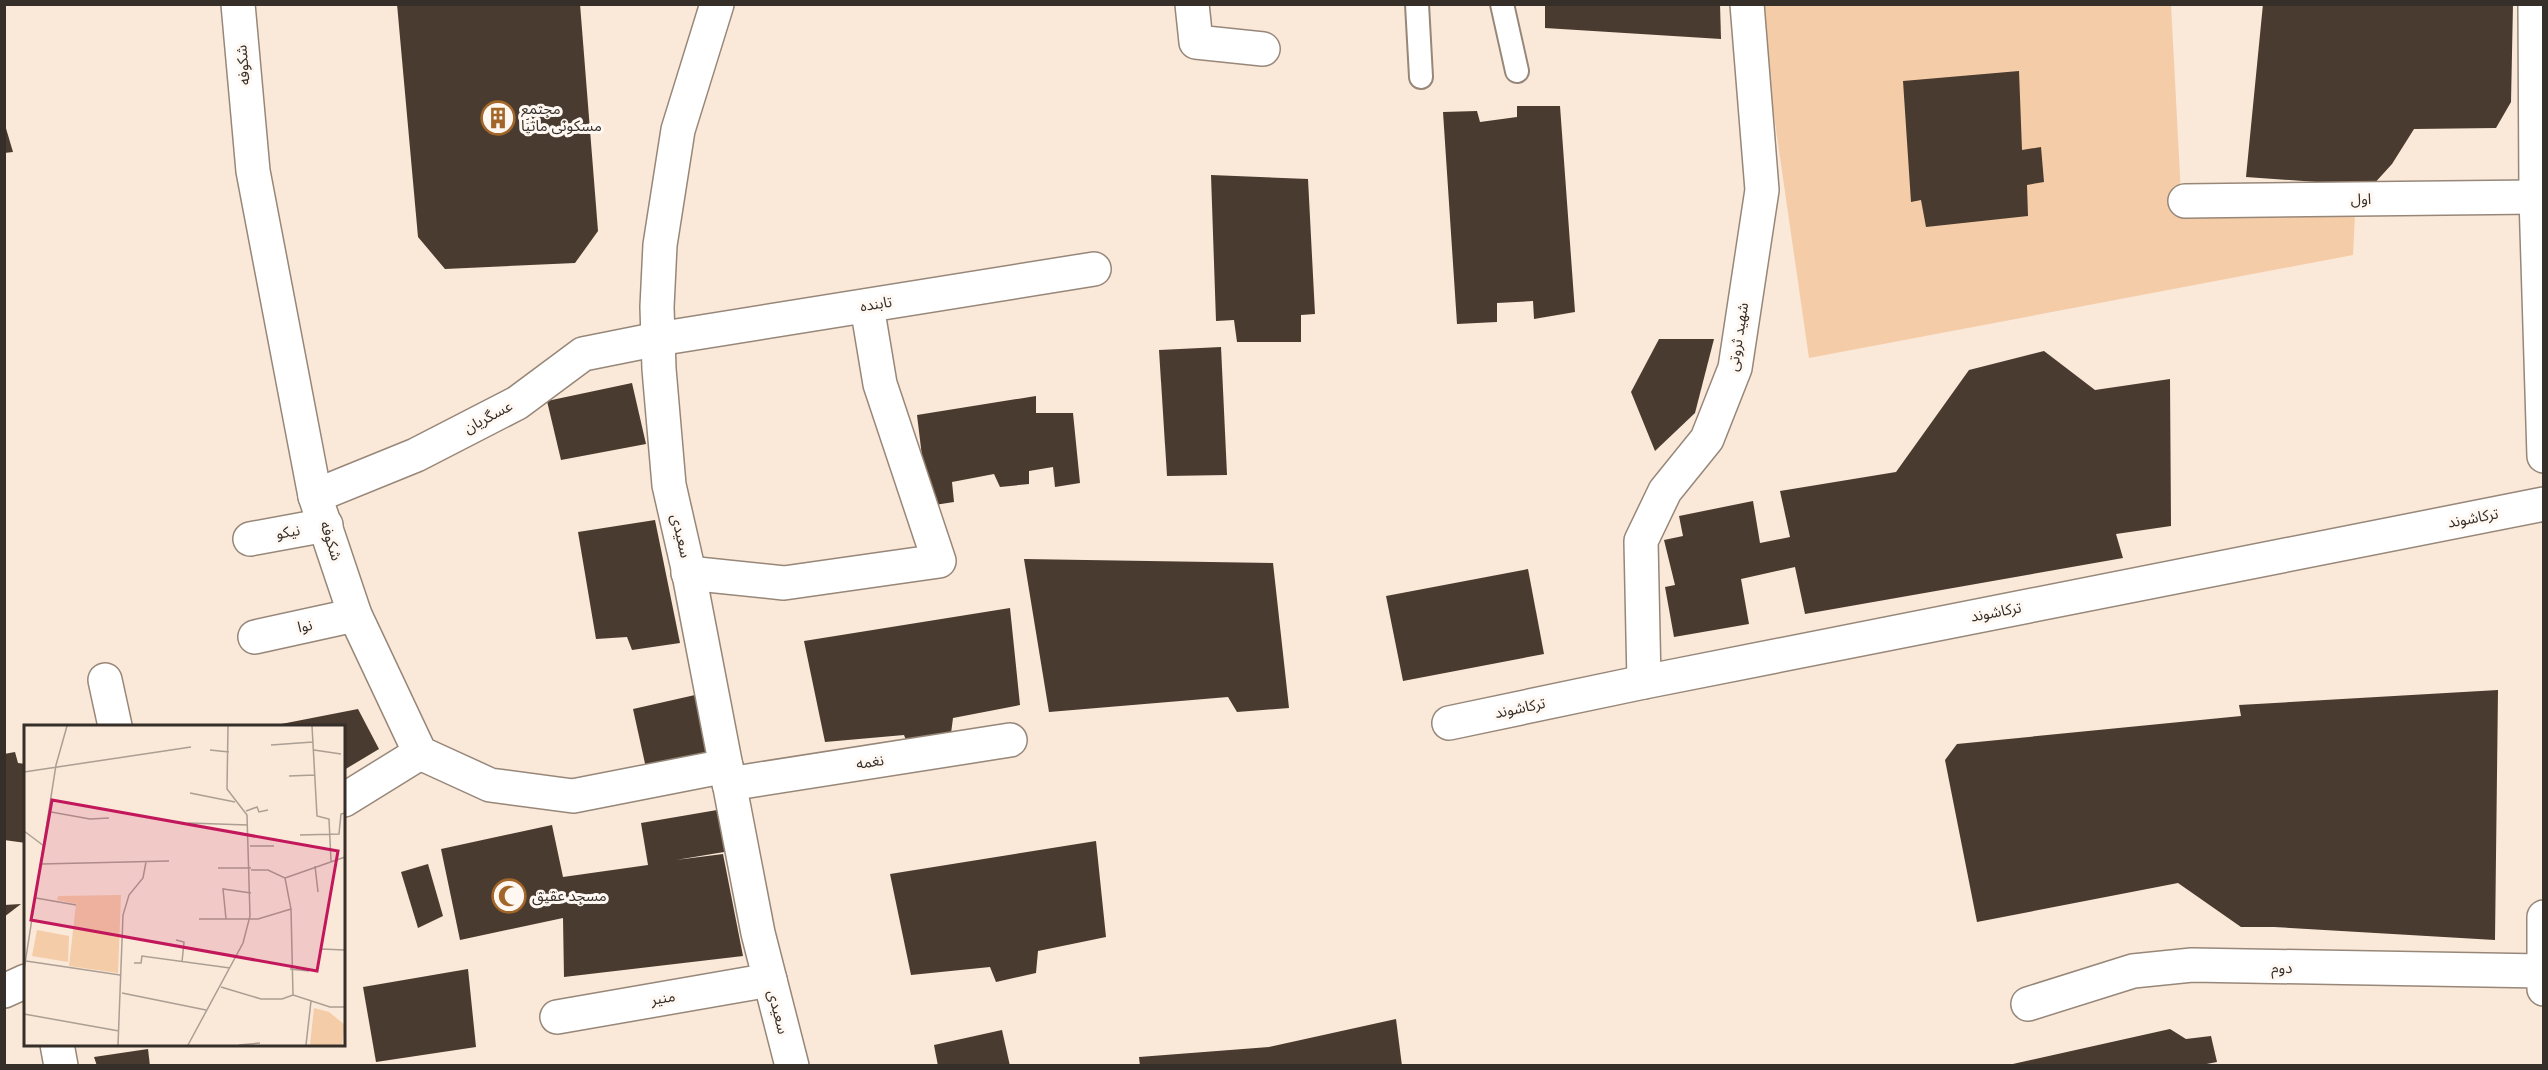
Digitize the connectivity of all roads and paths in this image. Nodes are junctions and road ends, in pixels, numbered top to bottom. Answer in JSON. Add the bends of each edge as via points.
{"nodes":[{"id":1,"x":238,"y":4,"type":"edge"},
{"id":2,"x":717,"y":4,"type":"edge"},
{"id":3,"x":1192,"y":4,"type":"edge"},
{"id":4,"x":1417,"y":4,"type":"edge"},
{"id":5,"x":1502,"y":4,"type":"edge"},
{"id":6,"x":1747,"y":4,"type":"edge"},
{"id":7,"x":2535,"y":4,"type":"edge"},
{"id":8,"x":1263,"y":49,"type":"dead end"},
{"id":9,"x":1517,"y":71,"type":"dead end"},
{"id":10,"x":1421,"y":77,"type":"dead end"},
{"id":11,"x":2536,"y":197,"type":"junction"},
{"id":12,"x":2185,"y":201,"type":"dead end"},
{"id":13,"x":1094,"y":269,"type":"dead end"},
{"id":14,"x":867,"y":306,"type":"junction"},
{"id":15,"x":658,"y":339,"type":"junction"},
{"id":16,"x":2544,"y":456,"type":"edge"},
{"id":17,"x":2544,"y":504,"type":"edge"},
{"id":18,"x":320,"y":511,"type":"junction"},
{"id":19,"x":250,"y":539,"type":"dead end"},
{"id":20,"x":688,"y":573,"type":"junction"},
{"id":21,"x":355,"y":615,"type":"junction"},
{"id":22,"x":255,"y":637,"type":"dead end"},
{"id":23,"x":105,"y":680,"type":"dead end"},
{"id":24,"x":1644,"y":682,"type":"junction"},
{"id":25,"x":1449,"y":723,"type":"dead end"},
{"id":26,"x":115,"y":725,"type":"edge"},
{"id":27,"x":1010,"y":740,"type":"dead end"},
{"id":28,"x":420,"y":753,"type":"junction"},
{"id":29,"x":727,"y":775,"type":"junction"},
{"id":30,"x":345,"y":799,"type":"edge"},
{"id":31,"x":2544,"y":918,"type":"edge"},
{"id":32,"x":770,"y":980,"type":"junction"},
{"id":33,"x":2543,"y":980,"type":"edge"},
{"id":34,"x":24,"y":982,"type":"edge"},
{"id":35,"x":4,"y":991,"type":"edge"},
{"id":36,"x":2028,"y":1004,"type":"dead end"},
{"id":37,"x":557,"y":1017,"type":"dead end"},
{"id":38,"x":792,"y":1065,"type":"edge"}],
"edges":[{"from":1,"to":18,"type":"street","name":"شکوفه","via":[[253,171]]},
{"from":2,"to":15,"type":"street","name":"سعیدی","via":[[678,130],[660,245]]},
{"from":3,"to":8,"type":"street","via":[[1196,42]]},
{"from":4,"to":10,"type":"lane"},
{"from":5,"to":9,"type":"lane"},
{"from":6,"to":24,"type":"street","name":"شهید ثروتی","via":[[1762,190],[1735,368],[1707,439],[1665,491],[1641,541]]},
{"from":7,"to":11,"type":"street"},
{"from":11,"to":12,"type":"street","name":"اول"},
{"from":11,"to":16,"type":"street"},
{"from":13,"to":14,"type":"street","name":"تابنده"},
{"from":14,"to":15,"type":"street","name":"تابنده"},
{"from":14,"to":20,"type":"street","via":[[880,384],[939,561],[784,582]]},
{"from":15,"to":18,"type":"street","name":"عسگریان","via":[[583,354],[517,403]]},
{"from":15,"to":20,"type":"street","name":"سعیدی","via":[[669,485]]},
{"from":17,"to":24,"type":"street","name":"ترکاشوند"},
{"from":18,"to":19,"type":"street","name":"نیکو"},
{"from":18,"to":21,"type":"street","name":"شکوفه"},
{"from":20,"to":29,"type":"street","name":"سعیدی"},
{"from":21,"to":22,"type":"street","name":"نوا"},
{"from":21,"to":28,"type":"street","name":"شکوفه"},
{"from":23,"to":26,"type":"street"},
{"from":24,"to":25,"type":"street","name":"ترکاشوند"},
{"from":27,"to":29,"type":"street","name":"نغمه"},
{"from":28,"to":29,"type":"street","via":[[490,785],[573,796]]},
{"from":28,"to":30,"type":"street"},
{"from":29,"to":32,"type":"street","name":"سعیدی"},
{"from":31,"to":33,"type":"street"},
{"from":32,"to":37,"type":"street","name":"منیر"},
{"from":32,"to":38,"type":"street","name":"سعیدی"},
{"from":33,"to":36,"type":"street","name":"دوم","via":[[2193,965],[2133,971]]},
{"from":34,"to":35,"type":"street"}]}
